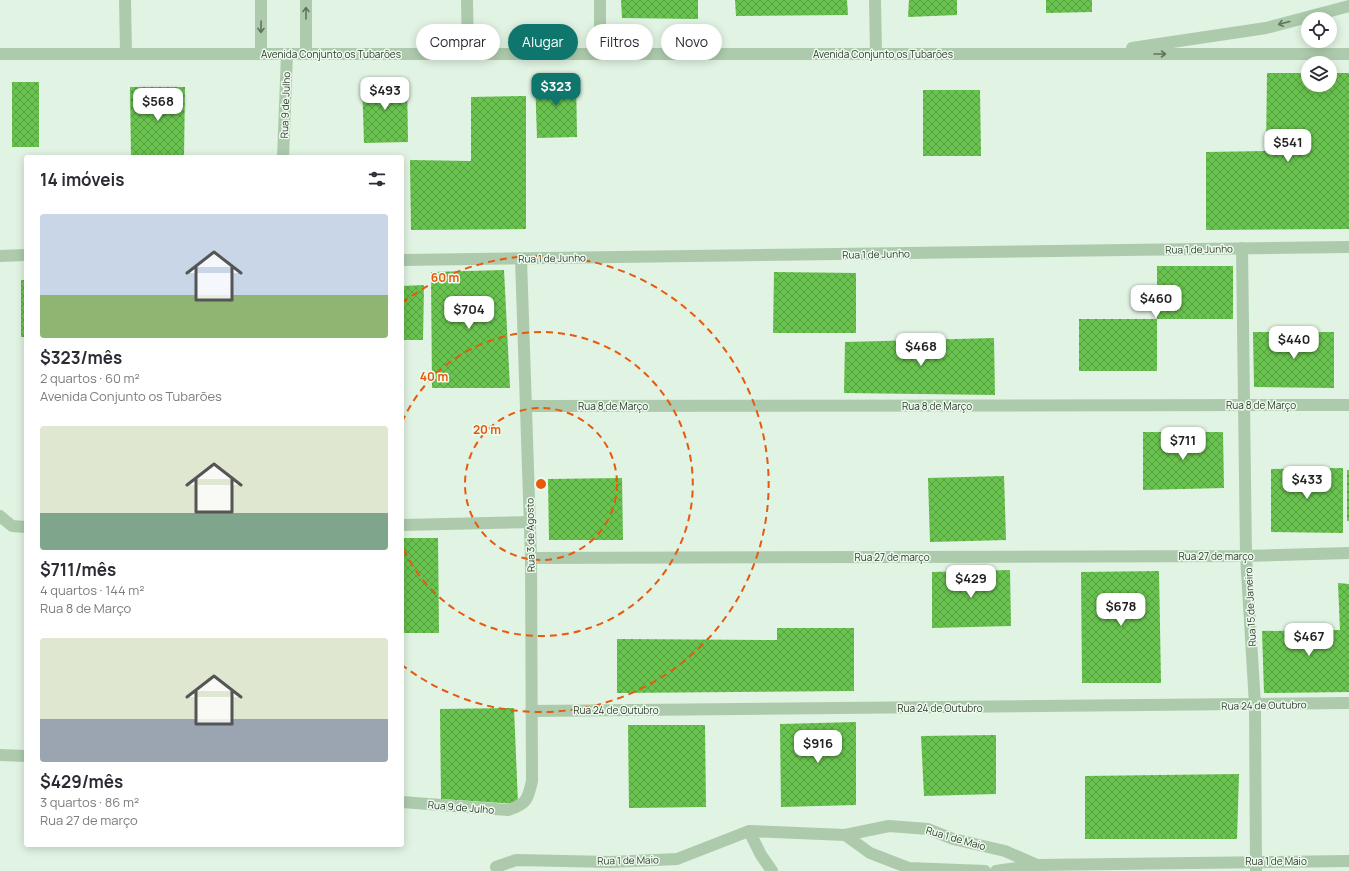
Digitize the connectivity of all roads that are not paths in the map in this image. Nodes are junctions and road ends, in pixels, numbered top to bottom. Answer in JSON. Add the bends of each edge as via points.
{"nodes":[{"id":1,"x":125,"y":0,"type":"edge"},
{"id":2,"x":261,"y":0,"type":"edge"},
{"id":3,"x":306,"y":0,"type":"edge"},
{"id":4,"x":467,"y":0,"type":"edge"},
{"id":5,"x":600,"y":0,"type":"edge"},
{"id":6,"x":875,"y":0,"type":"edge"},
{"id":7,"x":1349,"y":6,"type":"edge"},
{"id":8,"x":467,"y":24,"type":"edge"},
{"id":9,"x":600,"y":24,"type":"edge"},
{"id":10,"x":0,"y":54,"type":"edge"},
{"id":11,"x":126,"y":54,"type":"junction"},
{"id":12,"x":261,"y":54,"type":"junction"},
{"id":13,"x":287,"y":54,"type":"junction"},
{"id":14,"x":306,"y":54,"type":"junction"},
{"id":15,"x":416,"y":54,"type":"edge"},
{"id":16,"x":500,"y":54,"type":"edge"},
{"id":17,"x":586,"y":54,"type":"edge"},
{"id":18,"x":653,"y":54,"type":"edge"},
{"id":19,"x":876,"y":54,"type":"junction"},
{"id":20,"x":1093,"y":54,"type":"junction"},
{"id":21,"x":1349,"y":54,"type":"edge"},
{"id":22,"x":283,"y":155,"type":"edge"},
{"id":23,"x":1349,"y":247,"type":"edge"},
{"id":24,"x":1242,"y":248,"type":"junction"},
{"id":25,"x":24,"y":255,"type":"edge"},
{"id":26,"x":0,"y":256,"type":"edge"},
{"id":27,"x":521,"y":259,"type":"junction"},
{"id":28,"x":404,"y":260,"type":"edge"},
{"id":29,"x":1349,"y":404,"type":"edge"},
{"id":30,"x":526,"y":406,"type":"junction"},
{"id":31,"x":1244,"y":406,"type":"junction"},
{"id":32,"x":0,"y":516,"type":"edge"},
{"id":33,"x":530,"y":522,"type":"junction"},
{"id":34,"x":404,"y":525,"type":"edge"},
{"id":35,"x":24,"y":527,"type":"edge"},
{"id":36,"x":1349,"y":553,"type":"edge"},
{"id":37,"x":1246,"y":556,"type":"junction"},
{"id":38,"x":531,"y":558,"type":"junction"},
{"id":39,"x":1349,"y":703,"type":"edge"},
{"id":40,"x":1256,"y":705,"type":"junction"},
{"id":41,"x":531,"y":711,"type":"junction"},
{"id":42,"x":0,"y":755,"type":"edge"},
{"id":43,"x":24,"y":756,"type":"edge"},
{"id":44,"x":404,"y":802,"type":"edge"},
{"id":45,"x":520,"y":807,"type":"joint"},
{"id":46,"x":749,"y":831,"type":"junction"},
{"id":47,"x":846,"y":835,"type":"junction"},
{"id":48,"x":1349,"y":860,"type":"edge"},
{"id":49,"x":1037,"y":865,"type":"junction"},
{"id":50,"x":1256,"y":866,"type":"edge"},
{"id":51,"x":496,"y":867,"type":"dead end"},
{"id":52,"x":772,"y":871,"type":"edge"},
{"id":53,"x":985,"y":871,"type":"edge"},
{"id":54,"x":996,"y":871,"type":"edge"}],
"edges":[{"from":1,"to":11,"type":"street"},
{"from":2,"to":12,"type":"street","one_way":true},
{"from":14,"to":3,"type":"street","one_way":true},
{"from":4,"to":8,"type":"street"},
{"from":5,"to":9,"type":"street"},
{"from":6,"to":19,"type":"street"},
{"from":7,"to":20,"type":"street","one_way":true,"via":[[1266,28]]},
{"from":10,"to":11,"type":"street","name":"Avenida Conjunto os Tubarões"},
{"from":11,"to":12,"type":"street","name":"Avenida Conjunto os Tubarões"},
{"from":12,"to":13,"type":"street","name":"Avenida Conjunto os Tubarões"},
{"from":13,"to":14,"type":"street","name":"Avenida Conjunto os Tubarões"},
{"from":13,"to":22,"type":"street","name":"Rua 9 de Julho"},
{"from":14,"to":15,"type":"street","name":"Avenida Conjunto os Tubarões"},
{"from":16,"to":17,"type":"street","name":"Avenida Conjunto os Tubarões"},
{"from":18,"to":19,"type":"street","name":"Avenida Conjunto os Tubarões"},
{"from":19,"to":20,"type":"street","name":"Avenida Conjunto os Tubarões"},
{"from":20,"to":21,"type":"street","one_way":true},
{"from":23,"to":24,"type":"street","name":"Rua 1 de Junho"},
{"from":24,"to":27,"type":"street","name":"Rua 1 de Junho"},
{"from":24,"to":31,"type":"street","name":"Rua 15 de Janeiro"},
{"from":25,"to":26,"type":"street"},
{"from":27,"to":28,"type":"street","name":"Rua 1 de Junho"},
{"from":27,"to":30,"type":"street","name":"Rua 3 de Agosto"},
{"from":29,"to":31,"type":"street","name":"Rua 8 de Março"},
{"from":30,"to":31,"type":"street","name":"Rua 8 de Março"},
{"from":30,"to":33,"type":"street","name":"Rua 3 de Agosto"},
{"from":31,"to":37,"type":"street","name":"Rua 15 de Janeiro"},
{"from":32,"to":35,"type":"street","via":[[12,526]]},
{"from":33,"to":34,"type":"street"},
{"from":33,"to":38,"type":"street","name":"Rua 3 de Agosto"},
{"from":36,"to":37,"type":"street","name":"Rua 27 de março"},
{"from":37,"to":38,"type":"street","name":"Rua 27 de março"},
{"from":37,"to":40,"type":"street","name":"Rua 15 de Janeiro"},
{"from":38,"to":41,"type":"street","name":"Rua 3 de Agosto"},
{"from":39,"to":40,"type":"street","name":"Rua 24 de Outubro"},
{"from":40,"to":41,"type":"street","name":"Rua 24 de Outubro"},
{"from":40,"to":50,"type":"street","name":"Rua 15 de Janeiro"},
{"from":41,"to":45,"type":"street","name":"Rua 3 de Agosto","via":[[532,781],[528,799]]},
{"from":42,"to":43,"type":"street"},
{"from":44,"to":45,"type":"street","name":"Rua 9 de Julho","via":[[496,810]]},
{"from":46,"to":47,"type":"street","name":"Rua 1 de Maio"},
{"from":46,"to":51,"type":"street","name":"Rua 1 de Maio","via":[[677,859],[611,862],[516,860]]},
{"from":46,"to":52,"type":"street"},
{"from":47,"to":49,"type":"street","name":"Rua 1 de Maio","via":[[889,826],[928,829],[953,839],[1005,851]]},
{"from":47,"to":53,"type":"street","via":[[870,853],[909,868]]},
{"from":48,"to":50,"type":"street","name":"Rua 1 de Maio"},
{"from":49,"to":50,"type":"street","name":"Rua 1 de Maio"},
{"from":49,"to":54,"type":"street"}]}
